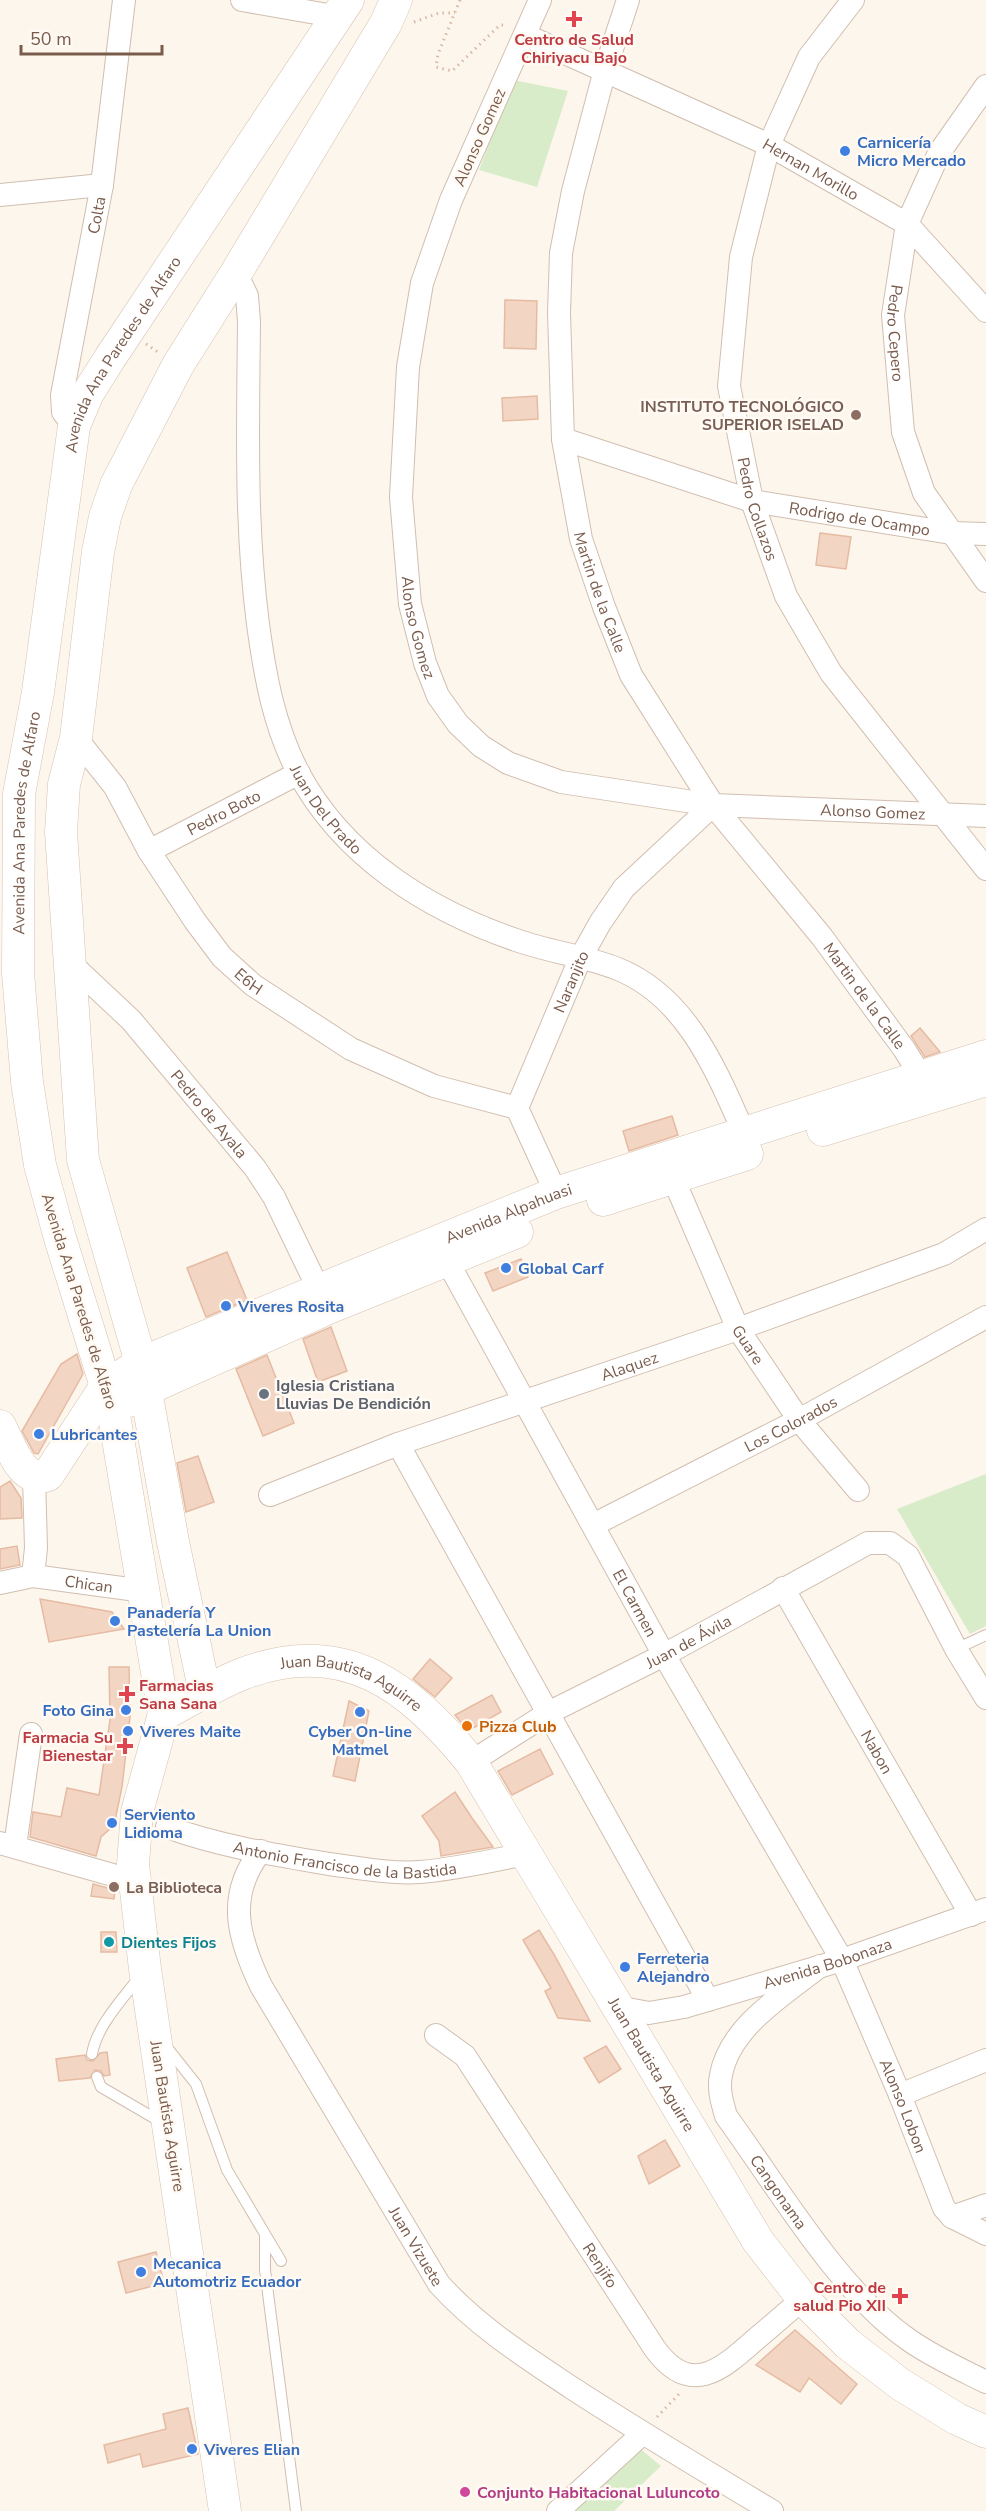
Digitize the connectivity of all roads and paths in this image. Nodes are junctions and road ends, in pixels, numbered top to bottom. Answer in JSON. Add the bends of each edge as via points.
{"nodes":[{"id":1,"x":124,"y":0,"type":"edge"},
{"id":2,"x":242,"y":0,"type":"edge"},
{"id":3,"x":460,"y":0,"type":"edge"},
{"id":4,"x":540,"y":0,"type":"edge"},
{"id":5,"x":628,"y":0,"type":"edge"},
{"id":6,"x":853,"y":0,"type":"edge"},
{"id":7,"x":343,"y":8,"type":"edge"},
{"id":8,"x":392,"y":9,"type":"edge"},
{"id":9,"x":455,"y":13,"type":"junction"},
{"id":10,"x":527,"y":30,"type":"junction"},
{"id":11,"x":605,"y":70,"type":"junction"},
{"id":12,"x":986,"y":86,"type":"edge"},
{"id":13,"x":769,"y":145,"type":"junction"},
{"id":14,"x":102,"y":185,"type":"junction"},
{"id":15,"x":0,"y":195,"type":"edge"},
{"id":16,"x":907,"y":224,"type":"junction"},
{"id":17,"x":236,"y":273,"type":"junction"},
{"id":18,"x":986,"y":311,"type":"edge"},
{"id":19,"x":127,"y":332,"type":"junction"},
{"id":20,"x":178,"y":365,"type":"junction"},
{"id":21,"x":74,"y":426,"type":"junction"},
{"id":22,"x":563,"y":439,"type":"junction"},
{"id":23,"x":752,"y":501,"type":"junction"},
{"id":24,"x":951,"y":533,"type":"junction"},
{"id":25,"x":986,"y":534,"type":"edge"},
{"id":26,"x":986,"y":581,"type":"edge"},
{"id":27,"x":76,"y":738,"type":"junction"},
{"id":28,"x":299,"y":773,"type":"junction"},
{"id":29,"x":712,"y":805,"type":"junction"},
{"id":30,"x":944,"y":814,"type":"junction"},
{"id":31,"x":986,"y":816,"type":"edge"},
{"id":32,"x":149,"y":851,"type":"junction"},
{"id":33,"x":986,"y":869,"type":"edge"},
{"id":34,"x":580,"y":959,"type":"junction"},
{"id":35,"x":67,"y":960,"type":"junction"},
{"id":36,"x":986,"y":1056,"type":"edge"},
{"id":37,"x":986,"y":1080,"type":"edge"},
{"id":38,"x":925,"y":1086,"type":"junction"},
{"id":39,"x":517,"y":1108,"type":"junction"},
{"id":40,"x":744,"y":1133,"type":"junction"},
{"id":41,"x":673,"y":1178,"type":"junction"},
{"id":42,"x":555,"y":1193,"type":"junction"},
{"id":43,"x":986,"y":1229,"type":"edge"},
{"id":44,"x":442,"y":1251,"type":"junction"},
{"id":45,"x":318,"y":1290,"type":"junction"},
{"id":46,"x":986,"y":1317,"type":"edge"},
{"id":47,"x":738,"y":1329,"type":"junction"},
{"id":48,"x":143,"y":1377,"type":"junction"},
{"id":49,"x":110,"y":1398,"type":"junction"},
{"id":50,"x":525,"y":1401,"type":"junction"},
{"id":51,"x":799,"y":1420,"type":"junction"},
{"id":52,"x":0,"y":1426,"type":"edge"},
{"id":53,"x":398,"y":1444,"type":"junction"},
{"id":54,"x":34,"y":1477,"type":"junction"},
{"id":55,"x":858,"y":1490,"type":"dead end"},
{"id":56,"x":270,"y":1496,"type":"dead end"},
{"id":57,"x":592,"y":1525,"type":"junction"},
{"id":58,"x":33,"y":1576,"type":"junction"},
{"id":59,"x":0,"y":1583,"type":"edge"},
{"id":60,"x":783,"y":1588,"type":"junction"},
{"id":61,"x":144,"y":1591,"type":"junction"},
{"id":62,"x":986,"y":1635,"type":"edge"},
{"id":63,"x":956,"y":1649,"type":"junction"},
{"id":64,"x":664,"y":1655,"type":"junction"},
{"id":65,"x":205,"y":1693,"type":"junction"},
{"id":66,"x":986,"y":1698,"type":"edge"},
{"id":67,"x":549,"y":1712,"type":"junction"},
{"id":68,"x":164,"y":1714,"type":"junction"},
{"id":69,"x":31,"y":1734,"type":"dead end"},
{"id":70,"x":471,"y":1762,"type":"junction"},
{"id":71,"x":167,"y":1827,"type":"dead end"},
{"id":72,"x":8,"y":1844,"type":"edge"},
{"id":73,"x":261,"y":1851,"type":"junction"},
{"id":74,"x":525,"y":1854,"type":"junction"},
{"id":75,"x":134,"y":1881,"type":"junction"},
{"id":76,"x":979,"y":1912,"type":"edge"},
{"id":77,"x":831,"y":1963,"type":"junction"},
{"id":78,"x":145,"y":1969,"type":"junction"},
{"id":79,"x":708,"y":2000,"type":"junction"},
{"id":80,"x":617,"y":2007,"type":"junction"},
{"id":81,"x":665,"y":2012,"type":"junction"},
{"id":82,"x":156,"y":2034,"type":"junction"},
{"id":83,"x":436,"y":2035,"type":"dead end"},
{"id":84,"x":642,"y":2049,"type":"junction"},
{"id":85,"x":92,"y":2054,"type":"dead end"},
{"id":86,"x":986,"y":2060,"type":"edge"},
{"id":87,"x":97,"y":2077,"type":"dead end"},
{"id":88,"x":900,"y":2095,"type":"junction"},
{"id":89,"x":171,"y":2128,"type":"junction"},
{"id":90,"x":986,"y":2205,"type":"edge"},
{"id":91,"x":952,"y":2217,"type":"junction"},
{"id":92,"x":986,"y":2234,"type":"edge"},
{"id":93,"x":265,"y":2237,"type":"junction"},
{"id":94,"x":281,"y":2261,"type":"dead end"},
{"id":95,"x":802,"y":2299,"type":"junction"},
{"id":96,"x":697,"y":2375,"type":"junction"},
{"id":97,"x":986,"y":2382,"type":"edge"},
{"id":98,"x":986,"y":2432,"type":"edge"},
{"id":99,"x":642,"y":2434,"type":"junction"},
{"id":100,"x":225,"y":2511,"type":"edge"},
{"id":101,"x":296,"y":2511,"type":"edge"},
{"id":102,"x":558,"y":2511,"type":"edge"},
{"id":103,"x":772,"y":2511,"type":"edge"}],
"edges":[{"from":1,"to":14,"type":"street","name":"Colta"},
{"from":2,"to":7,"type":"street"},
{"from":3,"to":9,"type":"path"},
{"from":4,"to":10,"type":"street","name":"Alonso Gomez"},
{"from":5,"to":11,"type":"street","name":"Martin de la Calle"},
{"from":6,"to":13,"type":"street","name":"Pedro Collazos","via":[[809,57]]},
{"from":7,"to":19,"type":"main road","name":"Avenida Ana Paredes de Alfaro"},
{"from":8,"to":9,"type":"path","via":[[416,22],[439,13]]},
{"from":8,"to":17,"type":"main road","name":"Avenida Ana Paredes de Alfaro"},
{"from":9,"to":10,"type":"path","via":[[436,67],[452,71],[500,25]]},
{"from":10,"to":11,"type":"street"},
{"from":10,"to":29,"type":"street","name":"Alonso Gomez","via":[[451,200],[422,283],[408,367],[401,497],[410,604],[438,696],[458,724],[481,746],[508,763],[561,782]]},
{"from":11,"to":13,"type":"street","name":"Hernan Morillo"},
{"from":11,"to":22,"type":"street","name":"Martin de la Calle","via":[[561,253]]},
{"from":12,"to":16,"type":"street","name":"Pedro Cepero","via":[[939,153]]},
{"from":13,"to":16,"type":"street","name":"Hernan Morillo"},
{"from":13,"to":23,"type":"street","name":"Pedro Collazos","via":[[741,257],[729,386]]},
{"from":14,"to":15,"type":"street"},
{"from":14,"to":21,"type":"street","name":"Colta","via":[[62,395],[63,411]]},
{"from":16,"to":18,"type":"street","name":"Hernan Morillo"},
{"from":16,"to":24,"type":"street","name":"Pedro Cepero","via":[[893,315],[903,432],[924,493]]},
{"from":17,"to":20,"type":"main road","name":"Avenida Ana Paredes de Alfaro"},
{"from":17,"to":28,"type":"street","name":"Juan Del Prado","via":[[247,296],[249,322],[246,495],[253,586],[265,677],[279,728]]},
{"from":19,"to":20,"type":"path"},
{"from":19,"to":21,"type":"main road","name":"Avenida Ana Paredes de Alfaro","via":[[88,393]]},
{"from":20,"to":27,"type":"main road","name":"Avenida Ana Paredes de Alfaro","via":[[116,485],[105,517]]},
{"from":21,"to":49,"type":"main road","name":"Avenida Ana Paredes de Alfaro","via":[[38,692],[19,794],[18,973],[27,1082],[40,1165]]},
{"from":22,"to":23,"type":"street","name":"Rodrigo de Ocampo"},
{"from":22,"to":29,"type":"street","name":"Martin de la Calle","via":[[581,539],[631,675]]},
{"from":23,"to":24,"type":"street","name":"Rodrigo de Ocampo"},
{"from":23,"to":30,"type":"street","name":"Pedro Collazos","via":[[786,596],[831,673]]},
{"from":24,"to":25,"type":"street","name":"Rodrigo de Ocampo"},
{"from":24,"to":26,"type":"street","name":"Pedro Cepero"},
{"from":27,"to":32,"type":"street","name":"E6H","via":[[116,788]]},
{"from":27,"to":35,"type":"main road","name":"Avenida Ana Paredes de Alfaro","via":[[64,784],[61,832]]},
{"from":28,"to":32,"type":"street","name":"Pedro Boto"},
{"from":28,"to":34,"type":"street","name":"Juan Del Prado","via":[[340,830],[393,880],[456,916],[516,941]]},
{"from":29,"to":30,"type":"street","name":"Alonso Gomez"},
{"from":29,"to":34,"type":"street","name":"Naranjito","via":[[624,888]]},
{"from":29,"to":38,"type":"street","name":"Martin de la Calle","via":[[822,937]]},
{"from":30,"to":31,"type":"street","name":"Alonso Gomez"},
{"from":30,"to":33,"type":"street","name":"Pedro Collazos"},
{"from":32,"to":39,"type":"street","name":"E6H","via":[[222,957],[284,1007],[351,1049],[434,1086]]},
{"from":34,"to":39,"type":"street","name":"Naranjito"},
{"from":34,"to":40,"type":"street","name":"Juan Del Prado","via":[[620,970],[659,993],[679,1012],[720,1079]]},
{"from":35,"to":45,"type":"street","name":"Pedro de Ayala","via":[[131,1020],[255,1168],[274,1197]]},
{"from":35,"to":48,"type":"main road","name":"Avenida Ana Paredes de Alfaro","via":[[83,1160]]},
{"from":36,"to":38,"type":"main road","name":"Avenida Alpahuasi"},
{"from":37,"to":38,"type":"main road","name":"Avenida Alpahuasi"},
{"from":38,"to":40,"type":"main road","name":"Avenida Alpahuasi"},
{"from":38,"to":41,"type":"main road","name":"Avenida Alpahuasi"},
{"from":39,"to":42,"type":"street"},
{"from":40,"to":42,"type":"main road","name":"Avenida Alpahuasi"},
{"from":41,"to":44,"type":"main road","name":"Avenida Alpahuasi"},
{"from":41,"to":47,"type":"street","name":"Guare"},
{"from":42,"to":44,"type":"main road","name":"Avenida Alpahuasi"},
{"from":43,"to":47,"type":"street","name":"Alaquez","via":[[944,1254]]},
{"from":44,"to":45,"type":"main road","name":"Avenida Alpahuasi"},
{"from":44,"to":48,"type":"main road","name":"Avenida Alpahuasi","via":[[332,1307]]},
{"from":44,"to":50,"type":"street","name":"El Carmen"},
{"from":45,"to":48,"type":"main road","name":"Avenida Alpahuasi"},
{"from":46,"to":51,"type":"street","name":"Los Colorados"},
{"from":47,"to":50,"type":"street","name":"Alaquez"},
{"from":47,"to":51,"type":"street","name":"Guare"},
{"from":48,"to":49,"type":"main road","name":"Avenida Alpahuasi"},
{"from":48,"to":65,"type":"main road","name":"Avenida Ana Paredes de Alfaro"},
{"from":49,"to":54,"type":"main road","name":"Avenida Alpahuasi","via":[[73,1439],[48,1475]]},
{"from":49,"to":61,"type":"main road","name":"Avenida Ana Paredes de Alfaro"},
{"from":50,"to":53,"type":"street","name":"Alaquez"},
{"from":50,"to":57,"type":"street","name":"El Carmen"},
{"from":51,"to":55,"type":"street","name":"Guare"},
{"from":51,"to":57,"type":"street","name":"Los Colorados"},
{"from":52,"to":54,"type":"main road","via":[[22,1467]]},
{"from":53,"to":56,"type":"street","name":"Alaquez"},
{"from":53,"to":67,"type":"street"},
{"from":54,"to":58,"type":"street"},
{"from":57,"to":64,"type":"street","name":"El Carmen"},
{"from":58,"to":59,"type":"street","name":"Chican"},
{"from":58,"to":61,"type":"street","name":"Chican"},
{"from":60,"to":63,"type":"street","name":"Juan de Ávila","via":[[868,1543],[890,1543],[908,1556]]},
{"from":60,"to":64,"type":"street","name":"Juan de Ávila"},
{"from":60,"to":76,"type":"street","name":"Nabon"},
{"from":61,"to":68,"type":"main road","name":"Avenida Ana Paredes de Alfaro"},
{"from":62,"to":63,"type":"lane"},
{"from":63,"to":66,"type":"street"},
{"from":64,"to":67,"type":"street","name":"Juan de Ávila"},
{"from":64,"to":77,"type":"street","name":"El Carmen"},
{"from":65,"to":68,"type":"main road","name":"Juan Bautista Aguirre"},
{"from":65,"to":70,"type":"main road","name":"Juan Bautista Aguirre","via":[[278,1663],[322,1661],[347,1666],[409,1696]]},
{"from":67,"to":70,"type":"street","name":"Juan de Ávila"},
{"from":67,"to":79,"type":"street"},
{"from":68,"to":75,"type":"main road","name":"Juan Bautista Aguirre","via":[[137,1812],[132,1846]]},
{"from":69,"to":72,"type":"street"},
{"from":70,"to":74,"type":"main road","name":"Juan Bautista Aguirre"},
{"from":71,"to":73,"type":"street","name":"Antonio Francisco de la Bastida"},
{"from":72,"to":75,"type":"street"},
{"from":73,"to":74,"type":"street","name":"Antonio Francisco de la Bastida","via":[[352,1867],[419,1872]]},
{"from":73,"to":99,"type":"street","name":"Juan Vizuete","via":[[240,1899],[238,1918],[244,1950],[261,1986],[439,2284],[490,2334]]},
{"from":74,"to":80,"type":"main road","name":"Juan Bautista Aguirre"},
{"from":75,"to":78,"type":"main road","name":"Juan Bautista Aguirre"},
{"from":76,"to":77,"type":"street","name":"Avenida Bobonaza"},
{"from":77,"to":79,"type":"street","name":"Avenida Bobonaza"},
{"from":77,"to":88,"type":"street","name":"Alonso Lobon"},
{"from":77,"to":97,"type":"street","name":"Cangonama","via":[[760,2014],[727,2056],[720,2095],[726,2116],[826,2256],[879,2316],[908,2340]]},
{"from":78,"to":82,"type":"main road","name":"Juan Bautista Aguirre"},
{"from":78,"to":85,"type":"lane","via":[[104,2026]]},
{"from":79,"to":81,"type":"street","name":"Avenida Bobonaza"},
{"from":80,"to":81,"type":"street","name":"Avenida Bobonaza","via":[[632,2012]]},
{"from":80,"to":84,"type":"main road","name":"Juan Bautista Aguirre"},
{"from":81,"to":84,"type":"street"},
{"from":82,"to":89,"type":"main road","name":"Juan Bautista Aguirre"},
{"from":82,"to":93,"type":"lane","via":[[196,2084],[227,2170]]},
{"from":83,"to":96,"type":"street","name":"Renjifo","via":[[456,2047],[470,2064],[661,2358],[677,2370]]},
{"from":84,"to":95,"type":"main road","name":"Juan Bautista Aguirre","via":[[758,2241]]},
{"from":86,"to":88,"type":"street"},
{"from":87,"to":89,"type":"lane","via":[[101,2086]]},
{"from":88,"to":91,"type":"street","name":"Alonso Lobon","via":[[944,2208]]},
{"from":89,"to":100,"type":"main road","name":"Juan Bautista Aguirre"},
{"from":90,"to":91,"type":"street"},
{"from":91,"to":92,"type":"street"},
{"from":93,"to":94,"type":"lane"},
{"from":93,"to":101,"type":"lane","via":[[265,2270]]},
{"from":95,"to":96,"type":"street","via":[[725,2367]]},
{"from":95,"to":98,"type":"main road","name":"Juan Bautista Aguirre","via":[[848,2344],[900,2384]]},
{"from":96,"to":99,"type":"path"},
{"from":99,"to":102,"type":"street"},
{"from":99,"to":103,"type":"street","name":"Juan Vizuete"}]}
